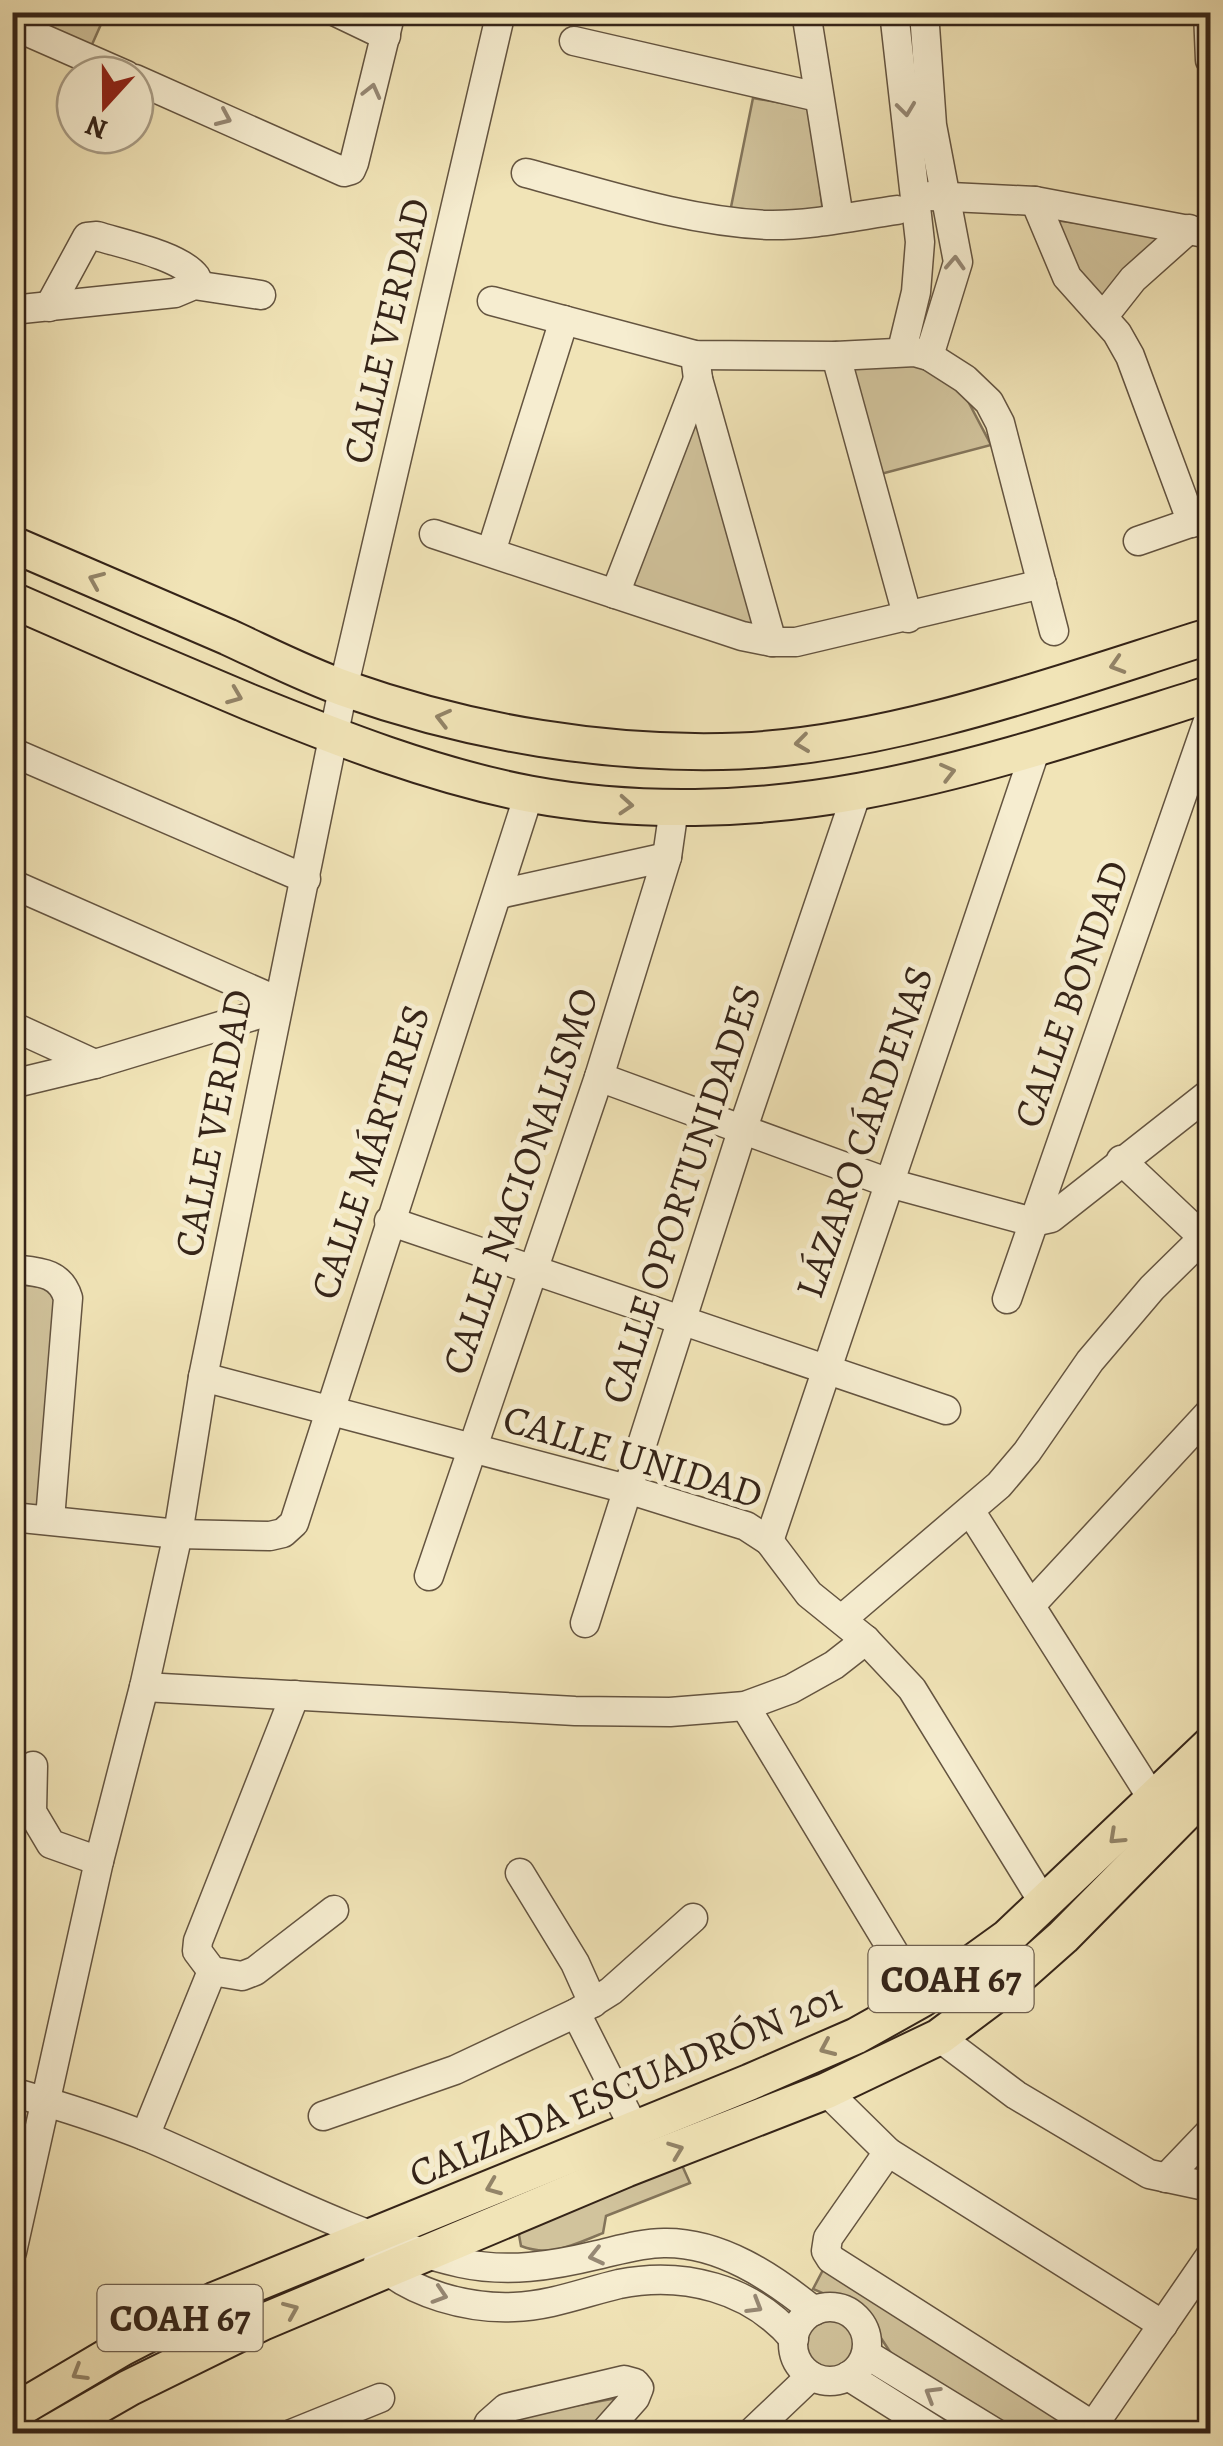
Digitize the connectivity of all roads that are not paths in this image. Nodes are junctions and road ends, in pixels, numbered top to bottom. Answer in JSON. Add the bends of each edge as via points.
{"nodes":[{"id":1,"x":336,"y":12,"type":"edge"},
{"id":2,"x":501,"y":12,"type":"edge"},
{"id":3,"x":806,"y":12,"type":"edge"},
{"id":4,"x":894,"y":12,"type":"edge"},
{"id":5,"x":924,"y":12,"type":"edge"},
{"id":6,"x":1208,"y":12,"type":"edge"},
{"id":7,"x":389,"y":24,"type":"edge"},
{"id":8,"x":12,"y":25,"type":"edge"},
{"id":9,"x":574,"y":41,"type":"dead end"},
{"id":10,"x":80,"y":55,"type":"edge"},
{"id":11,"x":1210,"y":60,"type":"edge"},
{"id":12,"x":155,"y":88,"type":"edge"},
{"id":13,"x":818,"y":97,"type":"junction"},
{"id":14,"x":526,"y":173,"type":"dead end"},
{"id":15,"x":919,"y":201,"type":"junction"},
{"id":16,"x":1035,"y":201,"type":"junction"},
{"id":17,"x":839,"y":218,"type":"junction"},
{"id":18,"x":1200,"y":232,"type":"edge"},
{"id":19,"x":194,"y":285,"type":"junction"},
{"id":20,"x":261,"y":296,"type":"dead end"},
{"id":21,"x":492,"y":300,"type":"dead end"},
{"id":22,"x":48,"y":307,"type":"junction"},
{"id":23,"x":12,"y":310,"type":"edge"},
{"id":24,"x":1103,"y":317,"type":"junction"},
{"id":25,"x":564,"y":320,"type":"junction"},
{"id":26,"x":915,"y":353,"type":"junction"},
{"id":27,"x":836,"y":356,"type":"junction"},
{"id":28,"x":697,"y":367,"type":"junction"},
{"id":29,"x":1201,"y":519,"type":"edge"},
{"id":30,"x":434,"y":534,"type":"dead end"},
{"id":31,"x":1138,"y":541,"type":"dead end"},
{"id":32,"x":12,"y":544,"type":"edge"},
{"id":33,"x":491,"y":552,"type":"junction"},
{"id":34,"x":1042,"y":584,"type":"junction"},
{"id":35,"x":615,"y":594,"type":"junction"},
{"id":36,"x":12,"y":600,"type":"edge"},
{"id":37,"x":908,"y":618,"type":"junction"},
{"id":38,"x":1054,"y":631,"type":"dead end"},
{"id":39,"x":1210,"y":636,"type":"edge"},
{"id":40,"x":772,"y":642,"type":"junction"},
{"id":41,"x":344,"y":688,"type":"junction"},
{"id":42,"x":1210,"y":694,"type":"edge"},
{"id":43,"x":1210,"y":716,"type":"edge"},
{"id":44,"x":334,"y":737,"type":"junction"},
{"id":45,"x":1036,"y":748,"type":"junction"},
{"id":46,"x":12,"y":752,"type":"edge"},
{"id":47,"x":857,"y":792,"type":"junction"},
{"id":48,"x":529,"y":794,"type":"junction"},
{"id":49,"x":674,"y":808,"type":"junction"},
{"id":50,"x":668,"y":857,"type":"junction"},
{"id":51,"x":306,"y":878,"type":"junction"},
{"id":52,"x":12,"y":884,"type":"edge"},
{"id":53,"x":499,"y":894,"type":"junction"},
{"id":54,"x":277,"y":1005,"type":"junction"},
{"id":55,"x":12,"y":1026,"type":"edge"},
{"id":56,"x":94,"y":1064,"type":"junction"},
{"id":57,"x":599,"y":1077,"type":"junction"},
{"id":58,"x":12,"y":1084,"type":"edge"},
{"id":59,"x":1210,"y":1093,"type":"edge"},
{"id":60,"x":742,"y":1131,"type":"junction"},
{"id":61,"x":1121,"y":1160,"type":"junction"},
{"id":62,"x":889,"y":1183,"type":"junction"},
{"id":63,"x":390,"y":1221,"type":"junction"},
{"id":64,"x":1033,"y":1222,"type":"junction"},
{"id":65,"x":1208,"y":1237,"type":"edge"},
{"id":66,"x":12,"y":1268,"type":"edge"},
{"id":67,"x":532,"y":1270,"type":"junction"},
{"id":68,"x":1007,"y":1300,"type":"dead end"},
{"id":69,"x":681,"y":1320,"type":"junction"},
{"id":70,"x":826,"y":1370,"type":"junction"},
{"id":71,"x":203,"y":1376,"type":"junction"},
{"id":72,"x":329,"y":1408,"type":"junction"},
{"id":73,"x":946,"y":1410,"type":"dead end"},
{"id":74,"x":1210,"y":1412,"type":"edge"},
{"id":75,"x":472,"y":1448,"type":"junction"},
{"id":76,"x":627,"y":1489,"type":"junction"},
{"id":77,"x":971,"y":1512,"type":"junction"},
{"id":78,"x":12,"y":1517,"type":"edge"},
{"id":79,"x":50,"y":1519,"type":"junction"},
{"id":80,"x":178,"y":1534,"type":"junction"},
{"id":81,"x":769,"y":1541,"type":"junction"},
{"id":82,"x":429,"y":1576,"type":"dead end"},
{"id":83,"x":1030,"y":1606,"type":"junction"},
{"id":84,"x":842,"y":1619,"type":"junction"},
{"id":85,"x":584,"y":1622,"type":"dead end"},
{"id":86,"x":866,"y":1640,"type":"junction"},
{"id":87,"x":144,"y":1687,"type":"junction"},
{"id":88,"x":295,"y":1695,"type":"junction"},
{"id":89,"x":744,"y":1706,"type":"junction"},
{"id":90,"x":1210,"y":1744,"type":"edge"},
{"id":91,"x":33,"y":1766,"type":"dead end"},
{"id":92,"x":1210,"y":1788,"type":"edge"},
{"id":93,"x":1154,"y":1801,"type":"junction"},
{"id":94,"x":99,"y":1861,"type":"junction"},
{"id":95,"x":520,"y":1873,"type":"dead end"},
{"id":96,"x":1045,"y":1905,"type":"junction"},
{"id":97,"x":334,"y":1910,"type":"dead end"},
{"id":98,"x":693,"y":1918,"type":"dead end"},
{"id":99,"x":212,"y":1970,"type":"junction"},
{"id":100,"x":922,"y":1999,"type":"junction"},
{"id":101,"x":585,"y":2008,"type":"junction"},
{"id":102,"x":939,"y":2037,"type":"junction"},
{"id":103,"x":826,"y":2091,"type":"junction"},
{"id":104,"x":12,"y":2092,"type":"edge"},
{"id":105,"x":46,"y":2102,"type":"junction"},
{"id":106,"x":323,"y":2116,"type":"dead end"},
{"id":107,"x":1210,"y":2132,"type":"edge"},
{"id":108,"x":145,"y":2136,"type":"junction"},
{"id":109,"x":625,"y":2146,"type":"junction"},
{"id":110,"x":888,"y":2152,"type":"junction"},
{"id":111,"x":1166,"y":2178,"type":"junction"},
{"id":112,"x":1210,"y":2187,"type":"edge"},
{"id":113,"x":355,"y":2232,"type":"junction"},
{"id":114,"x":653,"y":2243,"type":"junction"},
{"id":115,"x":12,"y":2252,"type":"edge"},
{"id":116,"x":428,"y":2252,"type":"junction"},
{"id":117,"x":1210,"y":2256,"type":"edge"},
{"id":118,"x":494,"y":2268,"type":"junction"},
{"id":119,"x":386,"y":2270,"type":"junction"},
{"id":120,"x":651,"y":2280,"type":"junction"},
{"id":121,"x":486,"y":2306,"type":"junction"},
{"id":122,"x":814,"y":2311,"type":"junction"},
{"id":123,"x":1163,"y":2324,"type":"junction"},
{"id":124,"x":794,"y":2339,"type":"junction"},
{"id":125,"x":866,"y":2354,"type":"junction"},
{"id":126,"x":811,"y":2376,"type":"junction"},
{"id":127,"x":848,"y":2376,"type":"junction"},
{"id":128,"x":380,"y":2398,"type":"dead end"},
{"id":129,"x":12,"y":2413,"type":"edge"},
{"id":130,"x":1099,"y":2430,"type":"edge"},
{"id":131,"x":49,"y":2434,"type":"edge"},
{"id":132,"x":291,"y":2434,"type":"edge"},
{"id":133,"x":484,"y":2434,"type":"edge"},
{"id":134,"x":602,"y":2434,"type":"edge"},
{"id":135,"x":750,"y":2434,"type":"edge"},
{"id":136,"x":940,"y":2434,"type":"edge"},
{"id":137,"x":997,"y":2434,"type":"edge"}],
"edges":[{"from":1,"to":7,"type":"street"},
{"from":2,"to":41,"type":"street","name":"CALLE VERDAD"},
{"from":3,"to":13,"type":"street"},
{"from":4,"to":15,"type":"street","one_way":true},
{"from":5,"to":15,"type":"street","via":[[932,125]]},
{"from":6,"to":11,"type":"street"},
{"from":12,"to":7,"type":"street","one_way":true,"via":[[344,172],[354,163]]},
{"from":8,"to":10,"type":"street"},
{"from":9,"to":13,"type":"street"},
{"from":13,"to":17,"type":"street"},
{"from":14,"to":17,"type":"street","via":[[720,220],[770,225]]},
{"from":15,"to":16,"type":"street"},
{"from":15,"to":17,"type":"street"},
{"from":15,"to":26,"type":"street"},
{"from":26,"to":15,"type":"street","one_way":true,"via":[[958,262]]},
{"from":16,"to":18,"type":"street"},
{"from":16,"to":24,"type":"street","via":[[1067,277]]},
{"from":18,"to":24,"type":"street","via":[[1132,279]]},
{"from":19,"to":20,"type":"street"},
{"from":19,"to":22,"type":"street","via":[[176,293]]},
{"from":19,"to":22,"type":"street","via":[[190,269],[176,262],[87,237]]},
{"from":21,"to":25,"type":"street"},
{"from":22,"to":23,"type":"street"},
{"from":24,"to":29,"type":"street","via":[[1130,356]]},
{"from":25,"to":28,"type":"street"},
{"from":25,"to":33,"type":"street"},
{"from":26,"to":27,"type":"street"},
{"from":26,"to":34,"type":"street","via":[[966,379],[989,402]]},
{"from":27,"to":28,"type":"street"},
{"from":27,"to":37,"type":"street"},
{"from":28,"to":35,"type":"street"},
{"from":28,"to":40,"type":"street"},
{"from":29,"to":31,"type":"street"},
{"from":30,"to":33,"type":"street"},
{"from":41,"to":32,"type":"main road","one_way":true},
{"from":33,"to":35,"type":"street"},
{"from":34,"to":37,"type":"street"},
{"from":34,"to":38,"type":"street"},
{"from":35,"to":40,"type":"street"},
{"from":36,"to":44,"type":"main road","one_way":true},
{"from":37,"to":40,"type":"street"},
{"from":39,"to":41,"type":"main road","one_way":true,"via":[[915,722],[743,750],[652,751],[539,738],[444,719]]},
{"from":41,"to":44,"type":"street","name":"CALLE VERDAD"},
{"from":42,"to":45,"type":"main road"},
{"from":43,"to":64,"type":"street","name":"CALLE BONDAD"},
{"from":44,"to":48,"type":"main road"},
{"from":44,"to":51,"type":"street","name":"CALLE VERDAD"},
{"from":47,"to":45,"type":"main road","one_way":true},
{"from":45,"to":62,"type":"street","name":"LÁZARO CÁRDENAS"},
{"from":46,"to":51,"type":"street"},
{"from":47,"to":49,"type":"main road"},
{"from":47,"to":60,"type":"street","name":"CALLE OPORTUNIDADES"},
{"from":48,"to":49,"type":"main road","one_way":true},
{"from":48,"to":53,"type":"street","name":"CALLE MÁRTIRES"},
{"from":49,"to":50,"type":"street","name":"CALLE NACIONALISMO"},
{"from":50,"to":53,"type":"street"},
{"from":50,"to":57,"type":"street","name":"CALLE NACIONALISMO"},
{"from":51,"to":54,"type":"street","name":"CALLE VERDAD"},
{"from":52,"to":54,"type":"street"},
{"from":53,"to":63,"type":"street","name":"CALLE MÁRTIRES"},
{"from":54,"to":56,"type":"street"},
{"from":54,"to":71,"type":"street","name":"CALLE VERDAD"},
{"from":55,"to":56,"type":"street"},
{"from":56,"to":58,"type":"street"},
{"from":57,"to":60,"type":"street"},
{"from":57,"to":67,"type":"street","name":"CALLE NACIONALISMO"},
{"from":59,"to":61,"type":"street"},
{"from":60,"to":62,"type":"street"},
{"from":60,"to":69,"type":"street","name":"CALLE OPORTUNIDADES"},
{"from":61,"to":64,"type":"street","via":[[1050,1218]]},
{"from":61,"to":65,"type":"street"},
{"from":62,"to":64,"type":"street"},
{"from":62,"to":70,"type":"street","name":"LÁZARO CÁRDENAS"},
{"from":63,"to":67,"type":"street"},
{"from":63,"to":72,"type":"street","name":"CALLE MÁRTIRES"},
{"from":64,"to":68,"type":"street","name":"CALLE BONDAD"},
{"from":65,"to":77,"type":"street","via":[[1152,1288],[1090,1360],[1027,1452]]},
{"from":66,"to":79,"type":"street","via":[[54,1277],[68,1298]]},
{"from":67,"to":69,"type":"street"},
{"from":67,"to":75,"type":"street","name":"CALLE NACIONALISMO"},
{"from":69,"to":70,"type":"street"},
{"from":69,"to":76,"type":"street","name":"CALLE OPORTUNIDADES"},
{"from":70,"to":73,"type":"street"},
{"from":70,"to":81,"type":"street","name":"LÁZARO CÁRDENAS"},
{"from":71,"to":72,"type":"street","name":"CALLE UNIDAD"},
{"from":71,"to":80,"type":"street","name":"CALLE VERDAD"},
{"from":72,"to":75,"type":"street","name":"CALLE UNIDAD"},
{"from":72,"to":80,"type":"street","name":"CALLE MÁRTIRES","via":[[294,1523],[283,1533]]},
{"from":74,"to":83,"type":"street"},
{"from":75,"to":76,"type":"street","name":"CALLE UNIDAD"},
{"from":75,"to":82,"type":"street","name":"CALLE NACIONALISMO"},
{"from":76,"to":81,"type":"street","name":"CALLE UNIDAD","via":[[746,1526]]},
{"from":76,"to":85,"type":"street","name":"CALLE OPORTUNIDADES"},
{"from":77,"to":83,"type":"street"},
{"from":77,"to":84,"type":"street"},
{"from":78,"to":79,"type":"street"},
{"from":79,"to":80,"type":"street"},
{"from":80,"to":87,"type":"street","name":"CALLE VERDAD"},
{"from":81,"to":84,"type":"street","name":"CALLE UNIDAD","via":[[809,1594]]},
{"from":83,"to":93,"type":"street"},
{"from":84,"to":86,"type":"street","name":"CALLE UNIDAD"},
{"from":86,"to":89,"type":"street","via":[[791,1689]]},
{"from":86,"to":96,"type":"street","name":"CALLE UNIDAD","via":[[912,1690]]},
{"from":87,"to":88,"type":"street"},
{"from":87,"to":94,"type":"street","name":"CALLE VERDAD"},
{"from":88,"to":89,"type":"street","via":[[575,1711]]},
{"from":88,"to":99,"type":"street","via":[[198,1940],[197,1951]]},
{"from":89,"to":100,"type":"street"},
{"from":90,"to":93,"type":"main road","name":"CALZADA ESCUADRÓN 201","number":"COAH 67"},
{"from":91,"to":94,"type":"street","via":[[32,1812],[51,1844]]},
{"from":92,"to":102,"type":"main road","name":"CALZADA ESCUADRÓN 201","number":"COAH 67","via":[[1063,1936]]},
{"from":93,"to":96,"type":"main road","name":"CALZADA ESCUADRÓN 201","number":"COAH 67","one_way":true},
{"from":94,"to":105,"type":"street","name":"CALLE VERDAD"},
{"from":95,"to":101,"type":"street","via":[[575,1963]]},
{"from":96,"to":100,"type":"main road","name":"CALZADA ESCUADRÓN 201","number":"COAH 67"},
{"from":97,"to":99,"type":"street","via":[[254,1971],[242,1976]]},
{"from":98,"to":101,"type":"street"},
{"from":99,"to":108,"type":"street"},
{"from":100,"to":109,"type":"main road","name":"CALZADA ESCUADRÓN 201","number":"COAH 67","one_way":true},
{"from":101,"to":106,"type":"street","via":[[455,2070]]},
{"from":101,"to":109,"type":"street"},
{"from":102,"to":103,"type":"main road","name":"CALZADA ESCUADRÓN 201","number":"COAH 67"},
{"from":102,"to":111,"type":"street","via":[[1016,2094]]},
{"from":109,"to":103,"type":"main road","name":"CALZADA ESCUADRÓN 201","number":"COAH 67","one_way":true},
{"from":103,"to":110,"type":"street"},
{"from":104,"to":105,"type":"street"},
{"from":105,"to":108,"type":"street"},
{"from":105,"to":115,"type":"street","name":"CALLE VERDAD"},
{"from":107,"to":111,"type":"street"},
{"from":108,"to":113,"type":"street"},
{"from":109,"to":113,"type":"main road","name":"CALZADA ESCUADRÓN 201","number":"COAH 67","one_way":true},
{"from":109,"to":116,"type":"main road","name":"CALZADA ESCUADRÓN 201","number":"COAH 67"},
{"from":110,"to":123,"type":"street"},
{"from":110,"to":130,"type":"street","via":[[828,2238],[832,2260]]},
{"from":111,"to":112,"type":"street"},
{"from":113,"to":116,"type":"street"},
{"from":113,"to":119,"type":"street"},
{"from":113,"to":129,"type":"main road","name":"CALZADA ESCUADRÓN 201","number":"COAH 67","one_way":true,"via":[[122,2348]]},
{"from":114,"to":118,"type":"street","one_way":true,"via":[[546,2266]]},
{"from":114,"to":120,"type":"street"},
{"from":114,"to":122,"type":"street","via":[[714,2251],[764,2274]]},
{"from":116,"to":118,"type":"street"},
{"from":116,"to":119,"type":"main road","name":"CALZADA ESCUADRÓN 201","number":"COAH 67"},
{"from":117,"to":123,"type":"street"},
{"from":118,"to":121,"type":"street"},
{"from":119,"to":121,"type":"street","one_way":true,"via":[[422,2290]]},
{"from":131,"to":119,"type":"main road","name":"CALZADA ESCUADRÓN 201","number":"COAH 67","one_way":true,"via":[[201,2352]]},
{"from":120,"to":121,"type":"street","via":[[541,2304]]},
{"from":120,"to":124,"type":"street","one_way":true,"via":[[687,2280],[742,2298]]},
{"from":122,"to":124,"type":"street"},
{"from":122,"to":125,"type":"street","via":[[828,2307],[854,2316],[863,2326]]},
{"from":123,"to":130,"type":"street"},
{"from":124,"to":126,"type":"street","via":[[797,2360]]},
{"from":125,"to":127,"type":"street"},
{"from":137,"to":125,"type":"street","one_way":true},
{"from":126,"to":127,"type":"street"},
{"from":126,"to":135,"type":"street"},
{"from":127,"to":136,"type":"street"},
{"from":128,"to":132,"type":"street"},
{"from":133,"to":134,"type":"street","via":[[506,2408],[634,2383],[635,2398]]}]}
